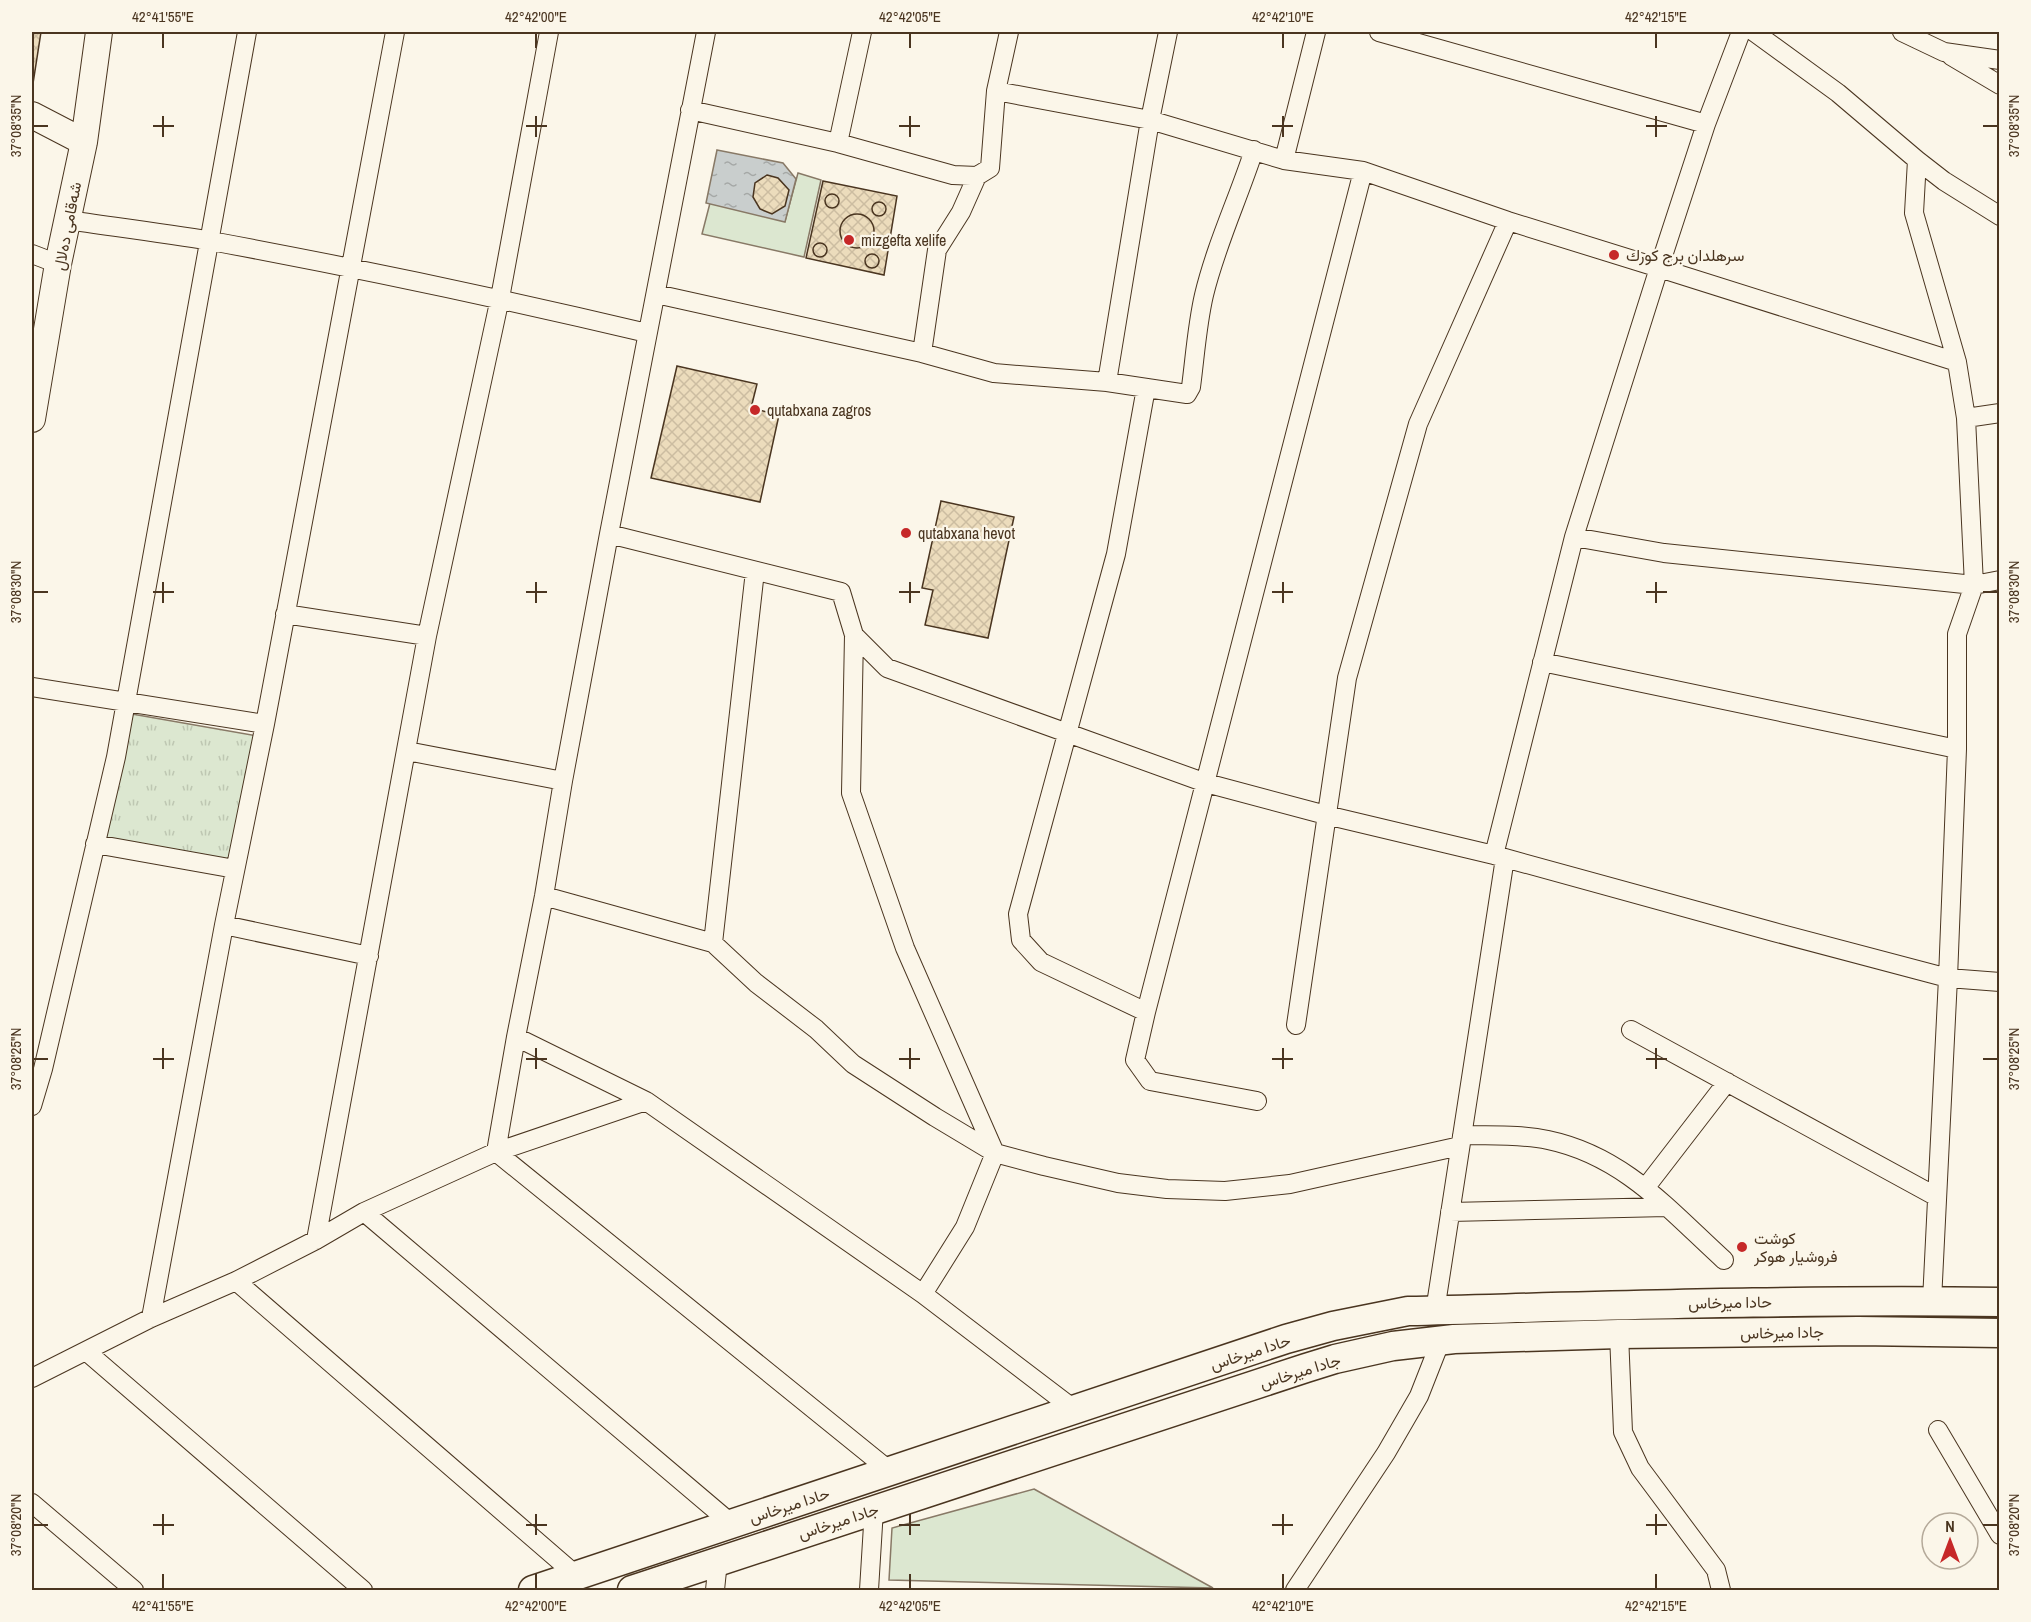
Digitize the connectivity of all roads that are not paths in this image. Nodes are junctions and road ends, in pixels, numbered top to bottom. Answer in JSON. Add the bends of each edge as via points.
{"nodes":[{"id":1,"x":99,"y":32,"type":"edge"},
{"id":2,"x":247,"y":32,"type":"edge"},
{"id":3,"x":395,"y":32,"type":"edge"},
{"id":4,"x":549,"y":32,"type":"edge"},
{"id":5,"x":706,"y":32,"type":"edge"},
{"id":6,"x":862,"y":32,"type":"edge"},
{"id":7,"x":1009,"y":32,"type":"edge"},
{"id":8,"x":1168,"y":32,"type":"edge"},
{"id":9,"x":1316,"y":32,"type":"edge"},
{"id":10,"x":1379,"y":32,"type":"edge"},
{"id":11,"x":1754,"y":32,"type":"edge"},
{"id":12,"x":1910,"y":33,"type":"edge"},
{"id":13,"x":1733,"y":35,"type":"edge"},
{"id":14,"x":1944,"y":52,"type":"junction"},
{"id":15,"x":2000,"y":60,"type":"edge"},
{"id":16,"x":2000,"y":85,"type":"edge"},
{"id":17,"x":996,"y":91,"type":"junction"},
{"id":18,"x":690,"y":110,"type":"junction"},
{"id":19,"x":32,"y":115,"type":"edge"},
{"id":20,"x":1150,"y":120,"type":"junction"},
{"id":21,"x":1706,"y":123,"type":"junction"},
{"id":22,"x":84,"y":142,"type":"junction"},
{"id":23,"x":838,"y":143,"type":"junction"},
{"id":24,"x":1254,"y":150,"type":"junction"},
{"id":25,"x":1284,"y":160,"type":"junction"},
{"id":26,"x":1917,"y":160,"type":"junction"},
{"id":27,"x":1363,"y":171,"type":"junction"},
{"id":28,"x":977,"y":176,"type":"junction"},
{"id":29,"x":2000,"y":216,"type":"edge"},
{"id":30,"x":67,"y":219,"type":"junction"},
{"id":31,"x":1508,"y":221,"type":"junction"},
{"id":32,"x":209,"y":241,"type":"junction"},
{"id":33,"x":32,"y":254,"type":"edge"},
{"id":34,"x":58,"y":264,"type":"junction"},
{"id":35,"x":349,"y":268,"type":"junction"},
{"id":36,"x":1659,"y":268,"type":"junction"},
{"id":37,"x":656,"y":294,"type":"junction"},
{"id":38,"x":500,"y":298,"type":"junction"},
{"id":39,"x":647,"y":333,"type":"junction"},
{"id":40,"x":922,"y":353,"type":"junction"},
{"id":41,"x":1957,"y":363,"type":"junction"},
{"id":42,"x":1107,"y":382,"type":"junction"},
{"id":43,"x":1146,"y":388,"type":"junction"},
{"id":44,"x":33,"y":404,"type":"edge"},
{"id":45,"x":2000,"y":413,"type":"edge"},
{"id":46,"x":1966,"y":418,"type":"junction"},
{"id":47,"x":609,"y":534,"type":"junction"},
{"id":48,"x":1574,"y":537,"type":"junction"},
{"id":49,"x":755,"y":571,"type":"junction"},
{"id":50,"x":2000,"y":580,"type":"edge"},
{"id":51,"x":1974,"y":585,"type":"junction"},
{"id":52,"x":285,"y":614,"type":"junction"},
{"id":53,"x":854,"y":635,"type":"junction"},
{"id":54,"x":427,"y":636,"type":"junction"},
{"id":55,"x":1542,"y":662,"type":"junction"},
{"id":56,"x":32,"y":687,"type":"edge"},
{"id":57,"x":125,"y":701,"type":"junction"},
{"id":58,"x":265,"y":724,"type":"junction"},
{"id":59,"x":1066,"y":731,"type":"junction"},
{"id":60,"x":1957,"y":749,"type":"junction"},
{"id":61,"x":407,"y":751,"type":"junction"},
{"id":62,"x":562,"y":781,"type":"junction"},
{"id":63,"x":1206,"y":783,"type":"junction"},
{"id":64,"x":1326,"y":814,"type":"junction"},
{"id":65,"x":95,"y":844,"type":"junction"},
{"id":66,"x":1499,"y":856,"type":"junction"},
{"id":67,"x":235,"y":869,"type":"junction"},
{"id":68,"x":544,"y":896,"type":"junction"},
{"id":69,"x":224,"y":925,"type":"junction"},
{"id":70,"x":713,"y":944,"type":"junction"},
{"id":71,"x":369,"y":956,"type":"junction"},
{"id":72,"x":1948,"y":978,"type":"junction"},
{"id":73,"x":2000,"y":982,"type":"edge"},
{"id":74,"x":1146,"y":1012,"type":"junction"},
{"id":75,"x":1296,"y":1025,"type":"dead end"},
{"id":76,"x":1631,"y":1030,"type":"dead end"},
{"id":77,"x":516,"y":1037,"type":"junction"},
{"id":78,"x":1727,"y":1082,"type":"junction"},
{"id":79,"x":646,"y":1101,"type":"junction"},
{"id":80,"x":1257,"y":1101,"type":"dead end"},
{"id":81,"x":32,"y":1106,"type":"edge"},
{"id":82,"x":1461,"y":1141,"type":"junction"},
{"id":83,"x":496,"y":1152,"type":"junction"},
{"id":84,"x":995,"y":1153,"type":"junction"},
{"id":85,"x":1646,"y":1187,"type":"junction"},
{"id":86,"x":1937,"y":1197,"type":"junction"},
{"id":87,"x":1667,"y":1207,"type":"junction"},
{"id":88,"x":364,"y":1212,"type":"junction"},
{"id":89,"x":1450,"y":1212,"type":"junction"},
{"id":90,"x":316,"y":1240,"type":"junction"},
{"id":91,"x":1724,"y":1260,"type":"dead end"},
{"id":92,"x":236,"y":1281,"type":"junction"},
{"id":93,"x":923,"y":1294,"type":"junction"},
{"id":94,"x":1932,"y":1301,"type":"junction"},
{"id":95,"x":2000,"y":1302,"type":"edge"},
{"id":96,"x":1435,"y":1311,"type":"junction"},
{"id":97,"x":151,"y":1318,"type":"junction"},
{"id":98,"x":2000,"y":1333,"type":"edge"},
{"id":99,"x":1619,"y":1334,"type":"junction"},
{"id":100,"x":1441,"y":1341,"type":"junction"},
{"id":101,"x":87,"y":1352,"type":"junction"},
{"id":102,"x":32,"y":1378,"type":"edge"},
{"id":103,"x":1075,"y":1410,"type":"junction"},
{"id":104,"x":1938,"y":1430,"type":"dead end"},
{"id":105,"x":890,"y":1471,"type":"junction"},
{"id":106,"x":32,"y":1503,"type":"edge"},
{"id":107,"x":874,"y":1509,"type":"junction"},
{"id":108,"x":1991,"y":1509,"type":"edge"},
{"id":109,"x":732,"y":1524,"type":"junction"},
{"id":110,"x":2000,"y":1535,"type":"edge"},
{"id":111,"x":718,"y":1561,"type":"junction"},
{"id":112,"x":577,"y":1576,"type":"junction"},
{"id":113,"x":134,"y":1590,"type":"edge"},
{"id":114,"x":363,"y":1590,"type":"edge"},
{"id":115,"x":533,"y":1590,"type":"edge"},
{"id":116,"x":632,"y":1590,"type":"edge"},
{"id":117,"x":715,"y":1590,"type":"edge"},
{"id":118,"x":869,"y":1590,"type":"edge"},
{"id":119,"x":1295,"y":1590,"type":"edge"},
{"id":120,"x":1721,"y":1590,"type":"edge"}],
"edges":[{"from":1,"to":22,"type":"main road","name":"شەقامی دەلال"},
{"from":2,"to":32,"type":"street"},
{"from":3,"to":35,"type":"street"},
{"from":4,"to":38,"type":"street"},
{"from":5,"to":18,"type":"street"},
{"from":6,"to":23,"type":"street"},
{"from":7,"to":17,"type":"street"},
{"from":8,"to":20,"type":"street"},
{"from":9,"to":25,"type":"street"},
{"from":10,"to":21,"type":"street"},
{"from":11,"to":26,"type":"street","via":[[1838,93]]},
{"from":12,"to":14,"type":"street"},
{"from":13,"to":21,"type":"street"},
{"from":14,"to":15,"type":"street"},
{"from":14,"to":16,"type":"street"},
{"from":17,"to":20,"type":"street"},
{"from":17,"to":28,"type":"street","via":[[990,168]]},
{"from":18,"to":23,"type":"street"},
{"from":18,"to":37,"type":"street"},
{"from":19,"to":22,"type":"main road"},
{"from":20,"to":24,"type":"street"},
{"from":20,"to":42,"type":"street"},
{"from":21,"to":36,"type":"street"},
{"from":22,"to":30,"type":"main road","name":"شەقامی دەلال"},
{"from":23,"to":28,"type":"street","via":[[953,175]]},
{"from":24,"to":25,"type":"street"},
{"from":24,"to":43,"type":"street","via":[[1204,296],[1191,387],[1187,394]]},
{"from":25,"to":27,"type":"street"},
{"from":26,"to":29,"type":"street"},
{"from":26,"to":41,"type":"street","via":[[1914,213]]},
{"from":27,"to":31,"type":"street"},
{"from":27,"to":63,"type":"street"},
{"from":28,"to":40,"type":"street","via":[[961,212],[937,250]]},
{"from":30,"to":32,"type":"street"},
{"from":30,"to":34,"type":"main road","name":"شەقامی دەلال"},
{"from":31,"to":36,"type":"street"},
{"from":31,"to":64,"type":"street","via":[[1418,424],[1347,678]]},
{"from":32,"to":35,"type":"street"},
{"from":32,"to":57,"type":"street"},
{"from":33,"to":34,"type":"street"},
{"from":34,"to":44,"type":"main road","name":"شەقامی دەلال"},
{"from":35,"to":38,"type":"street"},
{"from":35,"to":52,"type":"street"},
{"from":36,"to":41,"type":"street"},
{"from":36,"to":48,"type":"street"},
{"from":37,"to":39,"type":"street"},
{"from":37,"to":40,"type":"street"},
{"from":38,"to":39,"type":"street"},
{"from":38,"to":54,"type":"street"},
{"from":39,"to":47,"type":"street"},
{"from":40,"to":42,"type":"street","via":[[994,373]]},
{"from":41,"to":46,"type":"street"},
{"from":42,"to":43,"type":"street"},
{"from":43,"to":59,"type":"street","via":[[1116,554]]},
{"from":45,"to":46,"type":"street"},
{"from":46,"to":51,"type":"street"},
{"from":47,"to":49,"type":"street"},
{"from":47,"to":62,"type":"street"},
{"from":48,"to":51,"type":"street","via":[[1664,554]]},
{"from":48,"to":55,"type":"street"},
{"from":49,"to":53,"type":"street","via":[[841,592]]},
{"from":49,"to":70,"type":"street"},
{"from":50,"to":51,"type":"street"},
{"from":51,"to":60,"type":"street","via":[[1957,634]]},
{"from":52,"to":54,"type":"street"},
{"from":52,"to":58,"type":"street"},
{"from":53,"to":59,"type":"street","via":[[887,668]]},
{"from":53,"to":84,"type":"street","via":[[851,793],[905,948]]},
{"from":54,"to":61,"type":"street"},
{"from":55,"to":60,"type":"street"},
{"from":55,"to":66,"type":"street"},
{"from":56,"to":57,"type":"street"},
{"from":57,"to":58,"type":"street"},
{"from":57,"to":65,"type":"street"},
{"from":58,"to":67,"type":"street"},
{"from":59,"to":63,"type":"street"},
{"from":59,"to":74,"type":"street","via":[[1018,914],[1021,940],[1041,962]]},
{"from":60,"to":72,"type":"street"},
{"from":61,"to":62,"type":"street"},
{"from":61,"to":71,"type":"street"},
{"from":62,"to":68,"type":"street"},
{"from":63,"to":64,"type":"street"},
{"from":63,"to":74,"type":"street"},
{"from":64,"to":66,"type":"street"},
{"from":64,"to":75,"type":"street"},
{"from":65,"to":67,"type":"street"},
{"from":65,"to":81,"type":"street"},
{"from":66,"to":72,"type":"street"},
{"from":66,"to":82,"type":"street"},
{"from":67,"to":69,"type":"street"},
{"from":68,"to":70,"type":"street"},
{"from":68,"to":77,"type":"street"},
{"from":69,"to":71,"type":"street"},
{"from":69,"to":97,"type":"street"},
{"from":70,"to":84,"type":"street","via":[[853,1064]]},
{"from":71,"to":90,"type":"street"},
{"from":72,"to":73,"type":"street"},
{"from":72,"to":86,"type":"street"},
{"from":74,"to":80,"type":"street","via":[[1135,1060],[1150,1081]]},
{"from":76,"to":78,"type":"street"},
{"from":77,"to":79,"type":"street"},
{"from":77,"to":83,"type":"street"},
{"from":78,"to":85,"type":"street"},
{"from":78,"to":86,"type":"street"},
{"from":79,"to":83,"type":"street"},
{"from":79,"to":93,"type":"street"},
{"from":82,"to":84,"type":"street","via":[[1290,1184],[1225,1191],[1118,1184]]},
{"from":82,"to":85,"type":"street","via":[[1511,1136],[1548,1140],[1583,1150]]},
{"from":82,"to":89,"type":"street"},
{"from":83,"to":88,"type":"street"},
{"from":83,"to":105,"type":"street"},
{"from":84,"to":93,"type":"street","via":[[965,1227]]},
{"from":85,"to":87,"type":"street"},
{"from":86,"to":94,"type":"street"},
{"from":87,"to":89,"type":"street"},
{"from":87,"to":91,"type":"street"},
{"from":88,"to":90,"type":"street"},
{"from":88,"to":109,"type":"street"},
{"from":89,"to":96,"type":"street"},
{"from":90,"to":92,"type":"street"},
{"from":92,"to":97,"type":"street"},
{"from":92,"to":112,"type":"street"},
{"from":93,"to":103,"type":"street"},
{"from":94,"to":95,"type":"main road","name":"حادا ميرخاس"},
{"from":94,"to":96,"type":"main road","name":"حادا ميرخاس"},
{"from":96,"to":103,"type":"main road","name":"حادا ميرخاس","via":[[1408,1311],[1333,1326]]},
{"from":97,"to":101,"type":"street"},
{"from":98,"to":99,"type":"main road","name":"جادا ميرخاس"},
{"from":99,"to":100,"type":"main road","name":"جادا ميرخاس"},
{"from":99,"to":120,"type":"street","via":[[1623,1432],[1640,1468],[1716,1570]]},
{"from":100,"to":107,"type":"main road","name":"جادا ميرخاس","via":[[1393,1346],[1335,1359]]},
{"from":100,"to":119,"type":"street","via":[[1419,1396],[1386,1453]]},
{"from":101,"to":102,"type":"street"},
{"from":101,"to":114,"type":"street"},
{"from":103,"to":105,"type":"main road","name":"حادا ميرخاس"},
{"from":104,"to":108,"type":"street"},
{"from":105,"to":109,"type":"main road","name":"حادا ميرخاس"},
{"from":106,"to":113,"type":"street"},
{"from":107,"to":111,"type":"main road","name":"جادا ميرخاس"},
{"from":107,"to":118,"type":"street"},
{"from":108,"to":110,"type":"street"},
{"from":109,"to":112,"type":"main road","name":"حادا ميرخاس"},
{"from":111,"to":116,"type":"main road","name":"جادا ميرخاس"},
{"from":111,"to":117,"type":"street"},
{"from":112,"to":115,"type":"main road","name":"حادا ميرخاس"}]}
